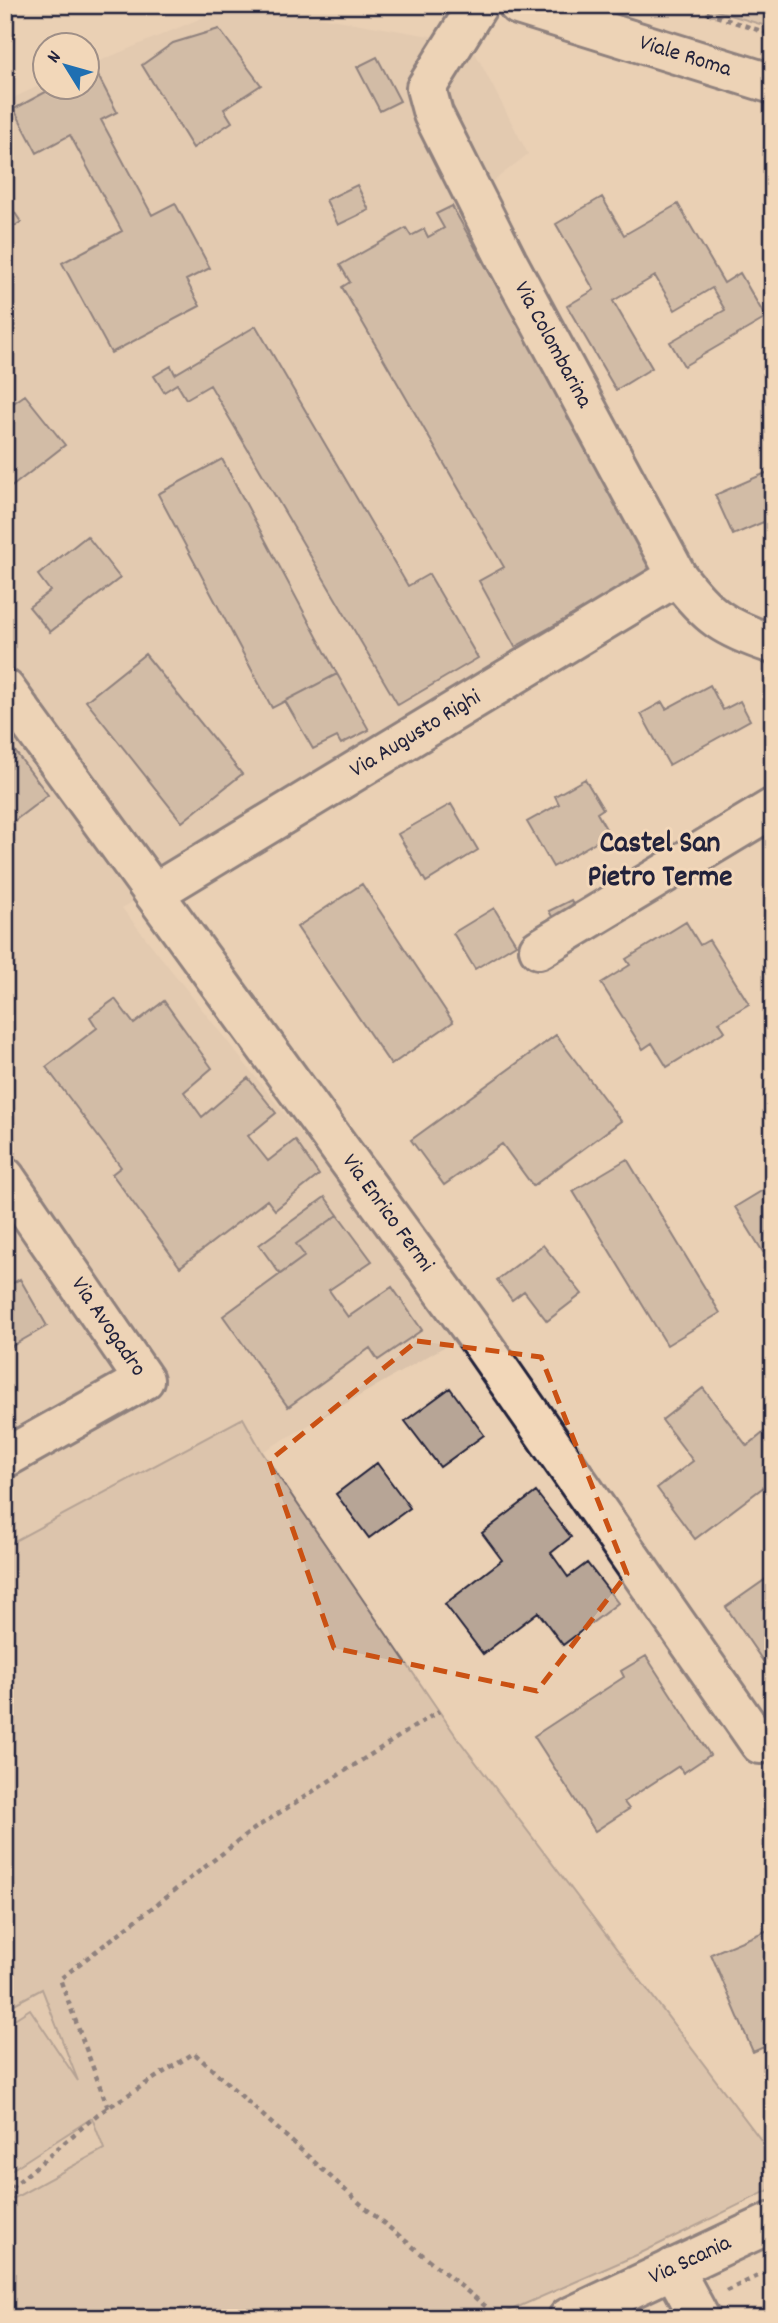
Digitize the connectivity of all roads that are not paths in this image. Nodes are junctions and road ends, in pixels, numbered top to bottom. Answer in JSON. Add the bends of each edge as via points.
{"nodes":[{"id":1,"x":478,"y":5,"type":"edge"},
{"id":2,"x":519,"y":5,"type":"edge"},
{"id":3,"x":773,"y":83,"type":"edge"},
{"id":4,"x":677,"y":576,"type":"junction"},
{"id":5,"x":773,"y":644,"type":"edge"},
{"id":6,"x":5,"y":689,"type":"edge"},
{"id":7,"x":773,"y":808,"type":"edge"},
{"id":8,"x":154,"y":894,"type":"junction"},
{"id":9,"x":539,"y":949,"type":"dead end"},
{"id":10,"x":5,"y":1177,"type":"edge"},
{"id":11,"x":5,"y":1458,"type":"edge"},
{"id":12,"x":767,"y":1740,"type":"edge"},
{"id":13,"x":773,"y":2222,"type":"edge"},
{"id":14,"x":673,"y":2268,"type":"junction"},
{"id":15,"x":568,"y":2318,"type":"edge"},
{"id":16,"x":699,"y":2318,"type":"edge"}],
"edges":[{"from":1,"to":4,"type":"street","name":"Via Colombarina","via":[[426,88],[433,114]]},
{"from":2,"to":3,"type":"street","name":"Viale Roma"},
{"from":4,"to":5,"type":"street","name":"Via Colombarina","via":[[703,611],[736,632]]},
{"from":4,"to":8,"type":"street","name":"Via Augusto Righi"},
{"from":6,"to":8,"type":"street","name":"Via Enrico Fermi"},
{"from":7,"to":9,"type":"street"},
{"from":8,"to":12,"type":"street","name":"Via Enrico Fermi"},
{"from":10,"to":11,"type":"street","name":"Via Avogadro","via":[[144,1380]]},
{"from":13,"to":14,"type":"street","name":"Via Scania"},
{"from":14,"to":15,"type":"street","name":"Via Scania"},
{"from":14,"to":16,"type":"street"}]}
